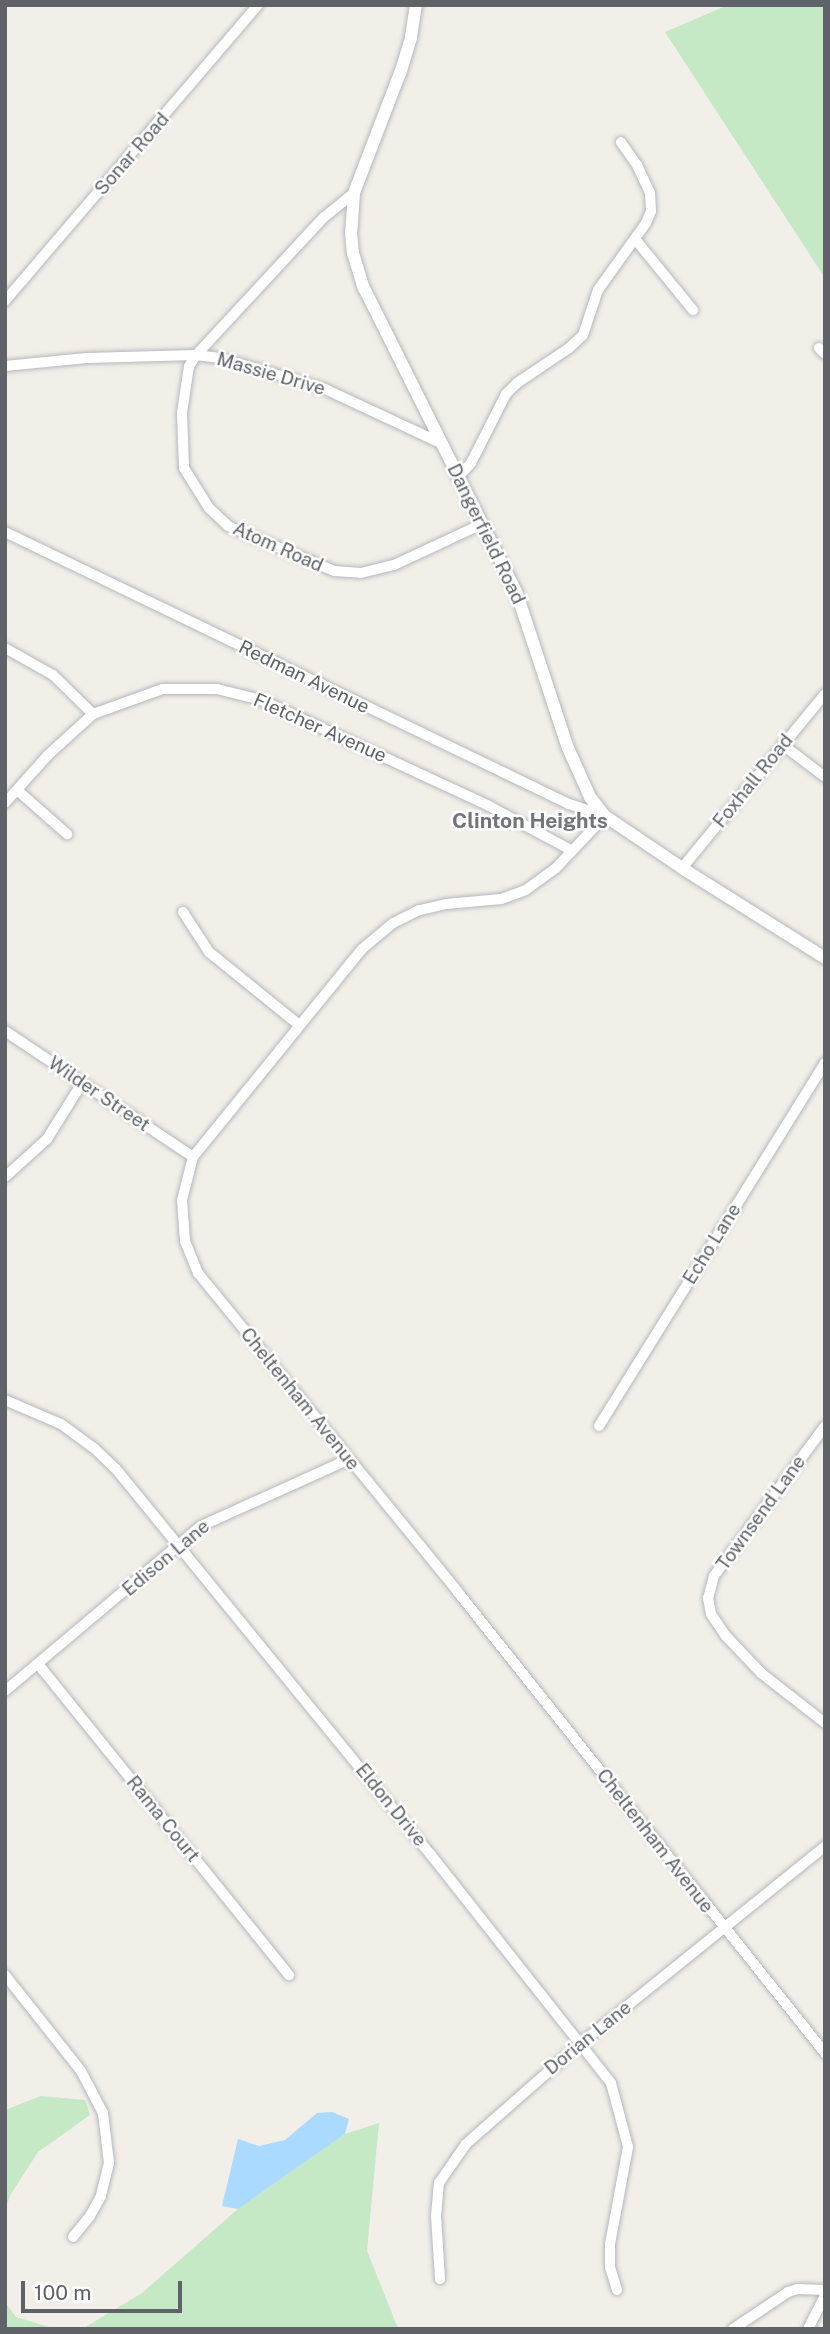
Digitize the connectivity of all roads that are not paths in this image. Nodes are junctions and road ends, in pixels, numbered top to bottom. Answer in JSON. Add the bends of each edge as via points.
{"nodes":[{"id":1,"x":258,"y":5,"type":"edge"},
{"id":2,"x":416,"y":5,"type":"edge"},
{"id":3,"x":621,"y":142,"type":"dead end"},
{"id":4,"x":354,"y":193,"type":"junction"},
{"id":5,"x":635,"y":239,"type":"junction"},
{"id":6,"x":5,"y":301,"type":"edge"},
{"id":7,"x":693,"y":310,"type":"dead end"},
{"id":8,"x":196,"y":355,"type":"junction"},
{"id":9,"x":5,"y":366,"type":"edge"},
{"id":10,"x":441,"y":443,"type":"junction"},
{"id":11,"x":458,"y":477,"type":"junction"},
{"id":12,"x":482,"y":524,"type":"junction"},
{"id":13,"x":5,"y":532,"type":"edge"},
{"id":14,"x":5,"y":648,"type":"edge"},
{"id":15,"x":825,"y":694,"type":"edge"},
{"id":16,"x":93,"y":714,"type":"junction"},
{"id":17,"x":783,"y":745,"type":"junction"},
{"id":18,"x":825,"y":777,"type":"edge"},
{"id":19,"x":17,"y":790,"type":"junction"},
{"id":20,"x":5,"y":803,"type":"edge"},
{"id":21,"x":605,"y":816,"type":"junction"},
{"id":22,"x":67,"y":834,"type":"dead end"},
{"id":23,"x":571,"y":850,"type":"junction"},
{"id":24,"x":682,"y":868,"type":"junction"},
{"id":25,"x":183,"y":912,"type":"dead end"},
{"id":26,"x":825,"y":958,"type":"edge"},
{"id":27,"x":299,"y":1025,"type":"junction"},
{"id":28,"x":5,"y":1031,"type":"edge"},
{"id":29,"x":825,"y":1063,"type":"edge"},
{"id":30,"x":82,"y":1083,"type":"junction"},
{"id":31,"x":193,"y":1157,"type":"junction"},
{"id":32,"x":5,"y":1177,"type":"edge"},
{"id":33,"x":5,"y":1400,"type":"edge"},
{"id":34,"x":599,"y":1426,"type":"dead end"},
{"id":35,"x":825,"y":1426,"type":"edge"},
{"id":36,"x":347,"y":1460,"type":"junction"},
{"id":37,"x":179,"y":1545,"type":"junction"},
{"id":38,"x":38,"y":1664,"type":"junction"},
{"id":39,"x":5,"y":1691,"type":"edge"},
{"id":40,"x":825,"y":1723,"type":"edge"},
{"id":41,"x":825,"y":1846,"type":"edge"},
{"id":42,"x":725,"y":1929,"type":"junction"},
{"id":43,"x":5,"y":1975,"type":"edge"},
{"id":44,"x":289,"y":1975,"type":"dead end"},
{"id":45,"x":580,"y":2044,"type":"junction"},
{"id":46,"x":825,"y":2053,"type":"edge"},
{"id":47,"x":74,"y":2237,"type":"dead end"},
{"id":48,"x":440,"y":2279,"type":"dead end"},
{"id":49,"x":617,"y":2290,"type":"dead end"},
{"id":50,"x":825,"y":2290,"type":"edge"},
{"id":51,"x":825,"y":2296,"type":"edge"},
{"id":52,"x":733,"y":2329,"type":"edge"},
{"id":53,"x":808,"y":2329,"type":"edge"}],
"edges":[{"from":1,"to":6,"type":"street","name":"Sonar Road"},
{"from":2,"to":4,"type":"street","name":"Dangerfield Road","via":[[400,73]]},
{"from":3,"to":5,"type":"street","via":[[645,178],[652,202],[650,216]]},
{"from":4,"to":8,"type":"street","name":"Atom Road","via":[[324,217]]},
{"from":4,"to":10,"type":"street","name":"Dangerfield Road","via":[[351,232],[358,270]]},
{"from":5,"to":7,"type":"street"},
{"from":5,"to":11,"type":"street","via":[[598,290],[583,335],[506,394],[471,463]]},
{"from":8,"to":9,"type":"street","name":"Massie Drive"},
{"from":8,"to":10,"type":"street","name":"Massie Drive","via":[[239,362],[325,389]]},
{"from":8,"to":12,"type":"street","name":"Atom Road","via":[[189,366],[182,414],[184,468],[209,508],[228,526],[346,573],[394,565]]},
{"from":10,"to":11,"type":"street","name":"Dangerfield Road"},
{"from":11,"to":12,"type":"street","name":"Dangerfield Road"},
{"from":12,"to":21,"type":"street","name":"Dangerfield Road","via":[[530,624],[577,773]]},
{"from":13,"to":21,"type":"street","name":"Redman Avenue","via":[[569,804]]},
{"from":14,"to":16,"type":"street","via":[[53,676]]},
{"from":15,"to":17,"type":"street","name":"Foxhall Road"},
{"from":16,"to":19,"type":"street","name":"Fletcher Avenue"},
{"from":16,"to":23,"type":"street","name":"Fletcher Avenue","via":[[163,690],[187,687],[238,693],[429,777]]},
{"from":17,"to":18,"type":"street"},
{"from":17,"to":24,"type":"street","name":"Foxhall Road"},
{"from":19,"to":20,"type":"street","name":"Fletcher Avenue"},
{"from":19,"to":22,"type":"street"},
{"from":21,"to":23,"type":"street","name":"Cheltenham Avenue"},
{"from":21,"to":24,"type":"street","name":"Dangerfield Road"},
{"from":23,"to":27,"type":"street","name":"Cheltenham Avenue","via":[[545,877],[515,895],[419,910],[393,923],[362,949]]},
{"from":24,"to":26,"type":"street","name":"Dangerfield Road"},
{"from":25,"to":27,"type":"street","via":[[209,952]]},
{"from":27,"to":31,"type":"street","name":"Cheltenham Avenue"},
{"from":28,"to":30,"type":"street","name":"Wilder Street"},
{"from":29,"to":34,"type":"street","name":"Echo Lane"},
{"from":30,"to":31,"type":"street","name":"Wilder Street"},
{"from":30,"to":32,"type":"street","via":[[47,1139]]},
{"from":31,"to":36,"type":"street","name":"Cheltenham Avenue","via":[[182,1200],[183,1231],[191,1260]]},
{"from":33,"to":37,"type":"street","name":"Eldon Drive","via":[[43,1413],[85,1440]]},
{"from":35,"to":40,"type":"street","name":"Townsend Lane","via":[[714,1576],[708,1598],[711,1614],[726,1636],[761,1673]]},
{"from":36,"to":37,"type":"street","name":"Edison Lane","via":[[220,1515]]},
{"from":36,"to":42,"type":"street","name":"Cheltenham Avenue"},
{"from":37,"to":38,"type":"street","name":"Edison Lane"},
{"from":37,"to":45,"type":"street","name":"Eldon Drive"},
{"from":38,"to":39,"type":"street","name":"Edison Lane"},
{"from":38,"to":44,"type":"street","name":"Rama Court"},
{"from":41,"to":42,"type":"street","name":"Dorian Lane"},
{"from":42,"to":45,"type":"street","name":"Dorian Lane"},
{"from":42,"to":46,"type":"street","name":"Cheltenham Avenue"},
{"from":43,"to":47,"type":"street","via":[[81,2071],[103,2113],[109,2163],[101,2196]]},
{"from":45,"to":48,"type":"street","name":"Dorian Lane","via":[[466,2144],[439,2183]]},
{"from":45,"to":49,"type":"street","name":"Eldon Drive","via":[[611,2083],[628,2147],[610,2244]]},
{"from":50,"to":52,"type":"street","via":[[792,2290]]},
{"from":51,"to":53,"type":"street"}]}
